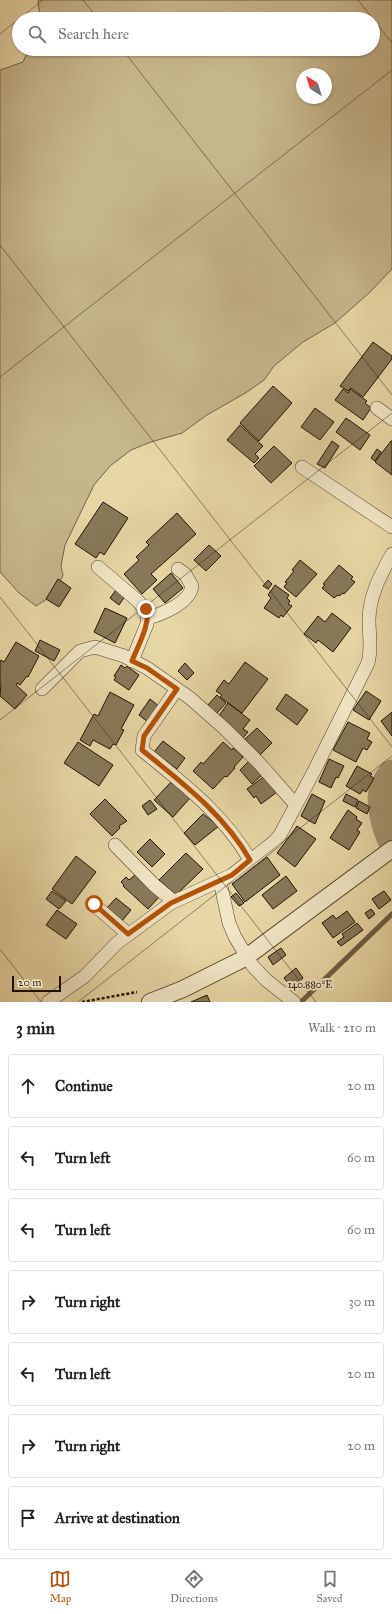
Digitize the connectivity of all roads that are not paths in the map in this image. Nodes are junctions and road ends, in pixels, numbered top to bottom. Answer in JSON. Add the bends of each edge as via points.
{"nodes":[{"id":1,"x":377,"y":408,"type":"dead end"},
{"id":2,"x":392,"y":419,"type":"edge"},
{"id":3,"x":302,"y":468,"type":"dead end"},
{"id":4,"x":392,"y":527,"type":"edge"},
{"id":5,"x":392,"y":554,"type":"edge"},
{"id":6,"x":98,"y":566,"type":"dead end"},
{"id":7,"x":178,"y":569,"type":"dead end"},
{"id":8,"x":148,"y":618,"type":"junction"},
{"id":9,"x":132,"y":661,"type":"junction"},
{"id":10,"x":42,"y":689,"type":"dead end"},
{"id":11,"x":177,"y":689,"type":"junction"},
{"id":12,"x":296,"y":805,"type":"junction"},
{"id":13,"x":115,"y":845,"type":"dead end"},
{"id":14,"x":388,"y":852,"type":"edge"},
{"id":15,"x":250,"y":860,"type":"junction"},
{"id":16,"x":220,"y":882,"type":"junction"},
{"id":17,"x":173,"y":901,"type":"junction"},
{"id":18,"x":94,"y":904,"type":"dead end"},
{"id":19,"x":128,"y":934,"type":"junction"},
{"id":20,"x":248,"y":956,"type":"junction"},
{"id":21,"x":48,"y":1002,"type":"edge"},
{"id":22,"x":150,"y":1002,"type":"edge"},
{"id":23,"x":294,"y":1002,"type":"edge"}],
"edges":[{"from":1,"to":2,"type":"street"},
{"from":3,"to":4,"type":"street"},
{"from":5,"to":12,"type":"street","via":[[372,598],[369,619],[371,652],[368,663]]},
{"from":6,"to":8,"type":"street","via":[[146,609]]},
{"from":7,"to":8,"type":"street","via":[[192,586],[189,596],[164,613]]},
{"from":8,"to":9,"type":"street"},
{"from":9,"to":10,"type":"street","via":[[124,656],[88,648],[80,651]]},
{"from":9,"to":11,"type":"street"},
{"from":11,"to":12,"type":"street","via":[[225,729]]},
{"from":11,"to":15,"type":"street","via":[[144,736],[142,750],[190,789],[214,813]]},
{"from":12,"to":15,"type":"street","via":[[280,835]]},
{"from":13,"to":17,"type":"street"},
{"from":14,"to":20,"type":"street"},
{"from":15,"to":16,"type":"street"},
{"from":16,"to":17,"type":"street"},
{"from":16,"to":20,"type":"street","via":[[229,923]]},
{"from":17,"to":19,"type":"street"},
{"from":18,"to":19,"type":"street"},
{"from":19,"to":21,"type":"street","via":[[85,976]]},
{"from":20,"to":22,"type":"street","via":[[183,989]]},
{"from":20,"to":23,"type":"street","via":[[257,972]]}]}
